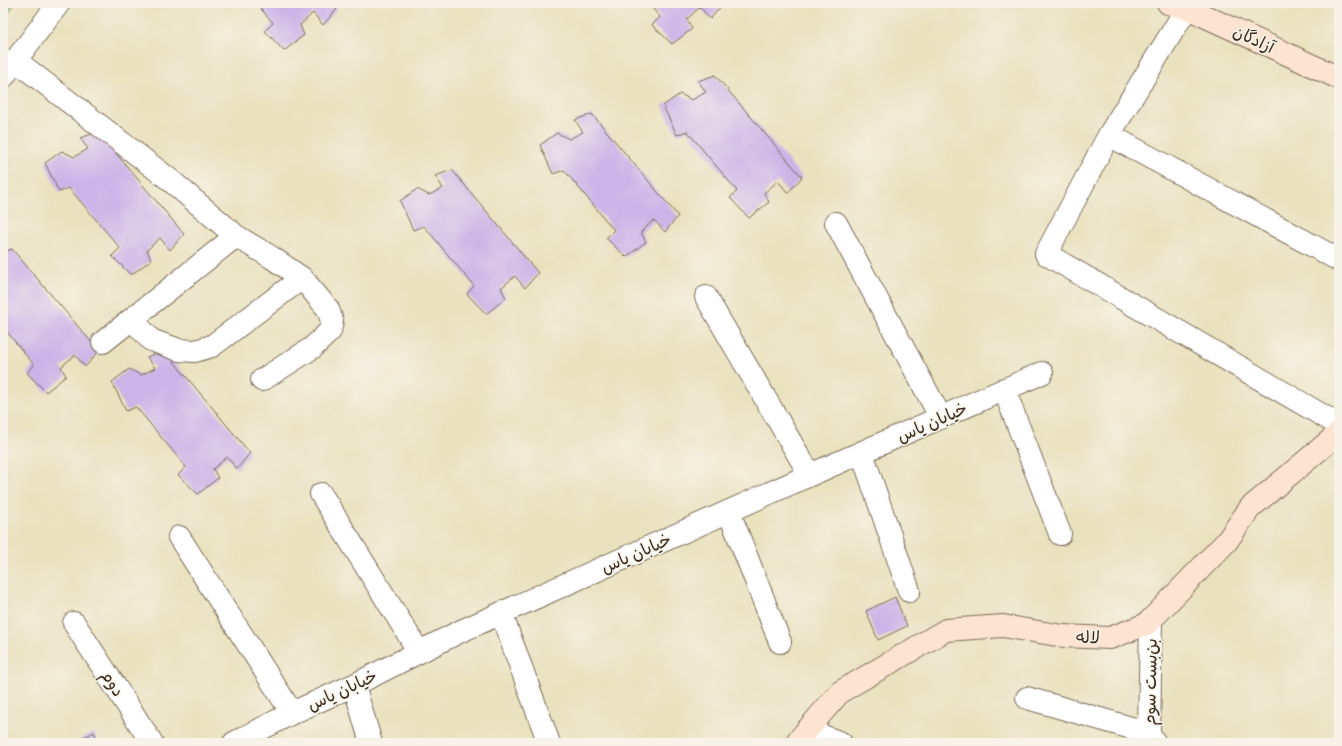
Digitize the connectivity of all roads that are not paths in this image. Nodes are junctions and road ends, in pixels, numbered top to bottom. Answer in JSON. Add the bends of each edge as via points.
{"nodes":[{"id":1,"x":59,"y":3,"type":"edge"},
{"id":2,"x":1182,"y":5,"type":"edge"},
{"id":3,"x":9,"y":68,"type":"edge"},
{"id":4,"x":1339,"y":78,"type":"edge"},
{"id":5,"x":1108,"y":135,"type":"junction"},
{"id":6,"x":836,"y":222,"type":"dead end"},
{"id":7,"x":236,"y":236,"type":"junction"},
{"id":8,"x":1339,"y":260,"type":"edge"},
{"id":9,"x":302,"y":278,"type":"junction"},
{"id":10,"x":706,"y":297,"type":"dead end"},
{"id":11,"x":132,"y":319,"type":"junction"},
{"id":12,"x":104,"y":342,"type":"dead end"},
{"id":13,"x":1042,"y":373,"type":"dead end"},
{"id":14,"x":262,"y":380,"type":"dead end"},
{"id":15,"x":1004,"y":389,"type":"junction"},
{"id":16,"x":941,"y":418,"type":"junction"},
{"id":17,"x":1339,"y":425,"type":"edge"},
{"id":18,"x":1339,"y":433,"type":"edge"},
{"id":19,"x":862,"y":453,"type":"junction"},
{"id":20,"x":810,"y":475,"type":"junction"},
{"id":21,"x":321,"y":494,"type":"dead end"},
{"id":22,"x":728,"y":512,"type":"junction"},
{"id":23,"x":1060,"y":534,"type":"dead end"},
{"id":24,"x":179,"y":537,"type":"dead end"},
{"id":25,"x":909,"y":591,"type":"dead end"},
{"id":26,"x":501,"y":613,"type":"junction"},
{"id":27,"x":1151,"y":620,"type":"junction"},
{"id":28,"x":74,"y":623,"type":"dead end"},
{"id":29,"x":780,"y":642,"type":"dead end"},
{"id":30,"x":419,"y":652,"type":"junction"},
{"id":31,"x":354,"y":685,"type":"junction"},
{"id":32,"x":1026,"y":698,"type":"dead end"},
{"id":33,"x":292,"y":713,"type":"junction"},
{"id":34,"x":801,"y":736,"type":"edge"},
{"id":35,"x":1152,"y":738,"type":"edge"},
{"id":36,"x":152,"y":743,"type":"edge"},
{"id":37,"x":234,"y":743,"type":"edge"},
{"id":38,"x":371,"y":743,"type":"edge"},
{"id":39,"x":549,"y":743,"type":"edge"},
{"id":40,"x":841,"y":743,"type":"edge"}],
"edges":[{"from":1,"to":3,"type":"street"},
{"from":2,"to":4,"type":"street","name":"آزادگان"},
{"from":2,"to":5,"type":"street"},
{"from":3,"to":7,"type":"street","via":[[170,180]]},
{"from":5,"to":8,"type":"street"},
{"from":5,"to":17,"type":"street","via":[[1046,254]]},
{"from":6,"to":16,"type":"street"},
{"from":7,"to":9,"type":"street"},
{"from":7,"to":11,"type":"street"},
{"from":9,"to":11,"type":"street","via":[[212,346],[194,351],[179,350],[151,340]]},
{"from":9,"to":14,"type":"street","via":[[328,309],[332,321],[330,331],[312,348]]},
{"from":10,"to":20,"type":"street"},
{"from":11,"to":12,"type":"street"},
{"from":13,"to":15,"type":"street","name":"خیابان یاس"},
{"from":15,"to":16,"type":"street","name":"خیابان یاس"},
{"from":15,"to":23,"type":"street"},
{"from":16,"to":19,"type":"street","name":"خیابان یاس"},
{"from":18,"to":27,"type":"street","name":"لاله","via":[[1250,508],[1227,541]]},
{"from":19,"to":20,"type":"street","name":"خیابان یاس"},
{"from":19,"to":25,"type":"street"},
{"from":20,"to":22,"type":"street","name":"خیابان یاس"},
{"from":21,"to":30,"type":"street"},
{"from":22,"to":26,"type":"street","name":"خیابان یاس"},
{"from":22,"to":29,"type":"street"},
{"from":24,"to":33,"type":"street"},
{"from":26,"to":30,"type":"street","name":"خیابان یاس"},
{"from":26,"to":39,"type":"street"},
{"from":27,"to":34,"type":"street","name":"لاله","via":[[1147,624],[1110,638],[1063,636],[1003,626],[946,630],[840,692]]},
{"from":27,"to":35,"type":"street","name":"بن‌بست سوم"},
{"from":28,"to":36,"type":"street","name":"دوم"},
{"from":30,"to":31,"type":"street","name":"خیابان یاس"},
{"from":31,"to":33,"type":"street","name":"خیابان یاس"},
{"from":31,"to":38,"type":"street"},
{"from":32,"to":35,"type":"street"},
{"from":33,"to":37,"type":"street","name":"خیابان یاس"},
{"from":34,"to":40,"type":"street"}]}
